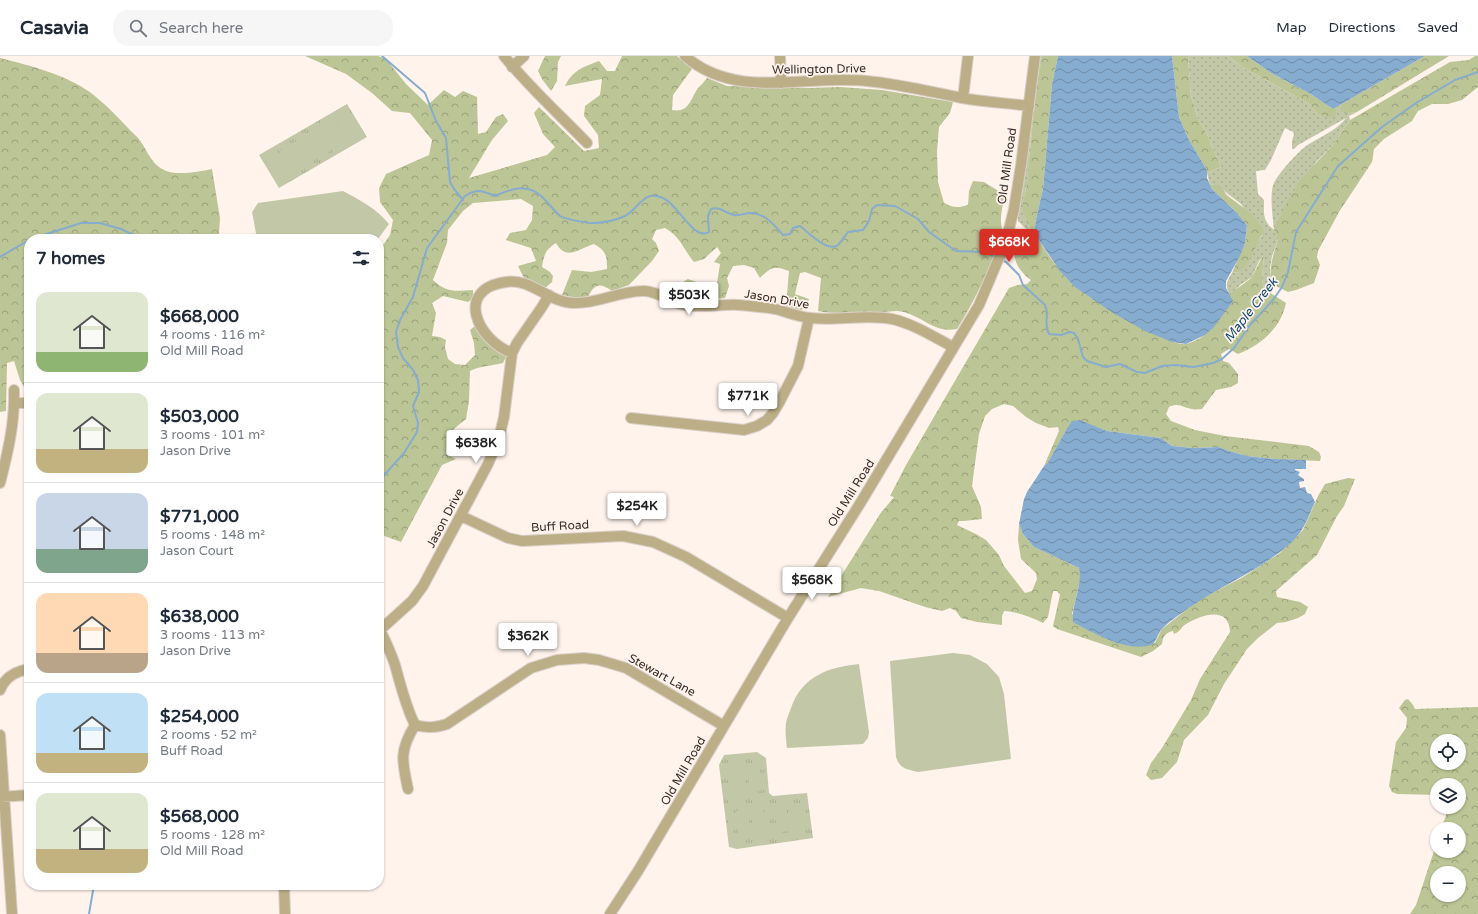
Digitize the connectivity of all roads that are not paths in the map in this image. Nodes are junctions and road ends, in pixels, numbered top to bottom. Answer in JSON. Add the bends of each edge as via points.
{"nodes":[{"id":1,"x":504,"y":56,"type":"edge"},
{"id":2,"x":524,"y":56,"type":"edge"},
{"id":3,"x":685,"y":56,"type":"edge"},
{"id":4,"x":780,"y":56,"type":"edge"},
{"id":5,"x":968,"y":56,"type":"edge"},
{"id":6,"x":1035,"y":56,"type":"edge"},
{"id":7,"x":512,"y":66,"type":"junction"},
{"id":8,"x":781,"y":83,"type":"junction"},
{"id":9,"x":963,"y":98,"type":"junction"},
{"id":10,"x":1028,"y":106,"type":"junction"},
{"id":11,"x":587,"y":143,"type":"dead end"},
{"id":12,"x":549,"y":295,"type":"junction"},
{"id":13,"x":809,"y":318,"type":"junction"},
{"id":14,"x":953,"y":347,"type":"junction"},
{"id":15,"x":512,"y":353,"type":"junction"},
{"id":16,"x":14,"y":390,"type":"dead end"},
{"id":17,"x":24,"y":403,"type":"edge"},
{"id":18,"x":14,"y":404,"type":"junction"},
{"id":19,"x":631,"y":418,"type":"dead end"},
{"id":20,"x":0,"y":483,"type":"edge"},
{"id":21,"x":461,"y":516,"type":"junction"},
{"id":22,"x":788,"y":618,"type":"junction"},
{"id":23,"x":384,"y":626,"type":"edge"},
{"id":24,"x":384,"y":640,"type":"edge"},
{"id":25,"x":24,"y":670,"type":"edge"},
{"id":26,"x":0,"y":690,"type":"edge"},
{"id":27,"x":414,"y":725,"type":"junction"},
{"id":28,"x":724,"y":726,"type":"junction"},
{"id":29,"x":0,"y":736,"type":"edge"},
{"id":30,"x":408,"y":789,"type":"dead end"},
{"id":31,"x":24,"y":795,"type":"edge"},
{"id":32,"x":2,"y":797,"type":"edge"},
{"id":33,"x":284,"y":890,"type":"edge"},
{"id":34,"x":12,"y":914,"type":"edge"},
{"id":35,"x":285,"y":914,"type":"edge"},
{"id":36,"x":610,"y":914,"type":"edge"}],
"edges":[{"from":1,"to":7,"type":"street"},
{"from":2,"to":7,"type":"street"},
{"from":3,"to":8,"type":"street","name":"Wellington Drive","via":[[700,67],[727,79],[740,82]]},
{"from":4,"to":8,"type":"street"},
{"from":5,"to":9,"type":"street"},
{"from":6,"to":10,"type":"street","name":"Old Mill Road"},
{"from":7,"to":11,"type":"street"},
{"from":8,"to":9,"type":"street","name":"Wellington Drive","via":[[867,80]]},
{"from":9,"to":10,"type":"street","name":"Wellington Drive"},
{"from":10,"to":14,"type":"street","name":"Old Mill Road","via":[[1018,187],[1006,241],[978,305]]},
{"from":12,"to":13,"type":"street","name":"Jason Drive","via":[[573,304],[647,291],[684,305],[755,306]]},
{"from":12,"to":15,"type":"street","name":"Jason Drive"},
{"from":12,"to":15,"type":"street","name":"Jason Drive","via":[[515,281],[489,286],[479,295],[476,308],[482,329],[495,345]]},
{"from":13,"to":14,"type":"street","name":"Jason Drive","via":[[893,320],[907,324]]},
{"from":13,"to":19,"type":"street","via":[[799,360],[790,381],[773,414],[757,426],[744,430]]},
{"from":14,"to":22,"type":"street","name":"Old Mill Road"},
{"from":15,"to":21,"type":"street","name":"Jason Drive","via":[[499,438]]},
{"from":16,"to":18,"type":"street"},
{"from":17,"to":18,"type":"street"},
{"from":18,"to":20,"type":"street","via":[[10,444]]},
{"from":21,"to":22,"type":"street","name":"Buff Road","via":[[522,542],[622,536],[653,542],[686,556]]},
{"from":21,"to":23,"type":"street","name":"Jason Drive","via":[[423,586],[412,601]]},
{"from":22,"to":28,"type":"street","name":"Old Mill Road"},
{"from":24,"to":27,"type":"street","via":[[391,653],[402,695]]},
{"from":25,"to":26,"type":"street","via":[[11,676]]},
{"from":27,"to":28,"type":"street","name":"Stewart Lane","via":[[437,728],[447,724],[531,668],[557,660],[584,658],[626,668]]},
{"from":27,"to":30,"type":"street","via":[[404,745],[402,758]]},
{"from":28,"to":36,"type":"street","name":"Old Mill Road","via":[[642,866]]},
{"from":29,"to":32,"type":"street"},
{"from":31,"to":32,"type":"street"},
{"from":32,"to":34,"type":"street"},
{"from":33,"to":35,"type":"street"}]}
